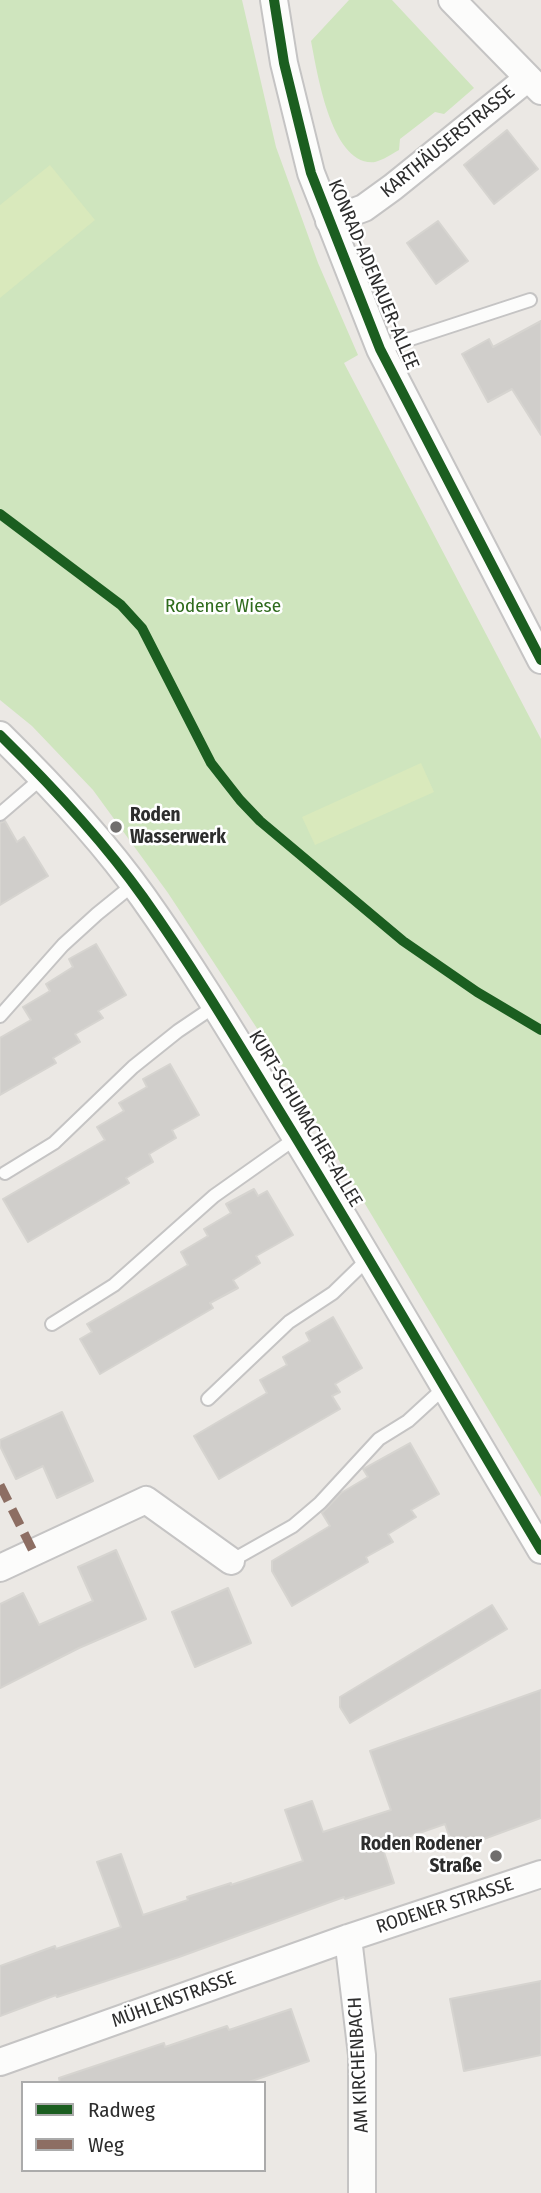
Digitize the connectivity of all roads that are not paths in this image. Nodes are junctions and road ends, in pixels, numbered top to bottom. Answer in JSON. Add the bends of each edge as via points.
{"nodes":[{"id":1,"x":274,"y":0,"type":"edge"},
{"id":2,"x":453,"y":0,"type":"edge"},
{"id":3,"x":534,"y":84,"type":"edge"},
{"id":4,"x":329,"y":221,"type":"junction"},
{"id":5,"x":530,"y":300,"type":"dead end"},
{"id":6,"x":380,"y":349,"type":"junction"},
{"id":7,"x":541,"y":660,"type":"edge"},
{"id":8,"x":0,"y":734,"type":"edge"},
{"id":9,"x":43,"y":777,"type":"junction"},
{"id":10,"x":0,"y":814,"type":"edge"},
{"id":11,"x":134,"y":884,"type":"junction"},
{"id":12,"x":215,"y":1006,"type":"junction"},
{"id":13,"x":0,"y":1016,"type":"edge"},
{"id":14,"x":296,"y":1138,"type":"junction"},
{"id":15,"x":5,"y":1173,"type":"dead end"},
{"id":16,"x":369,"y":1258,"type":"junction"},
{"id":17,"x":52,"y":1324,"type":"dead end"},
{"id":18,"x":444,"y":1388,"type":"junction"},
{"id":19,"x":208,"y":1399,"type":"dead end"},
{"id":20,"x":541,"y":1550,"type":"edge"},
{"id":21,"x":231,"y":1561,"type":"joint"},
{"id":22,"x":0,"y":1568,"type":"edge"},
{"id":23,"x":541,"y":1874,"type":"edge"},
{"id":24,"x":348,"y":1938,"type":"junction"},
{"id":25,"x":0,"y":2062,"type":"edge"},
{"id":26,"x":362,"y":2193,"type":"edge"}],
"edges":[{"from":1,"to":4,"type":"street","name":"KONRAD-ADENAUER-ALLEE","via":[[284,64]]},
{"from":2,"to":3,"type":"street","name":"KARTHÄUSERSTRASSE"},
{"from":3,"to":4,"type":"street","name":"KARTHÄUSERSTRASSE","via":[[364,208]]},
{"from":4,"to":6,"type":"street","name":"KONRAD-ADENAUER-ALLEE"},
{"from":5,"to":6,"type":"lane","name":"KONRAD-ADENAUER-ALLEE"},
{"from":6,"to":7,"type":"street","name":"KONRAD-ADENAUER-ALLEE"},
{"from":8,"to":9,"type":"street","name":"KURT-SCHUMACHER-ALLEE"},
{"from":9,"to":10,"type":"lane"},
{"from":9,"to":11,"type":"street","name":"KURT-SCHUMACHER-ALLEE"},
{"from":11,"to":12,"type":"street","name":"KURT-SCHUMACHER-ALLEE"},
{"from":11,"to":13,"type":"lane","via":[[63,945]]},
{"from":12,"to":14,"type":"street","name":"KURT-SCHUMACHER-ALLEE"},
{"from":12,"to":15,"type":"lane","via":[[134,1067],[54,1143]]},
{"from":14,"to":16,"type":"street","name":"KURT-SCHUMACHER-ALLEE"},
{"from":14,"to":17,"type":"lane","name":"KURT-SCHUMACHER-ALLEE","via":[[214,1196],[114,1285]]},
{"from":16,"to":18,"type":"street","name":"KURT-SCHUMACHER-ALLEE"},
{"from":16,"to":19,"type":"lane","via":[[333,1293],[289,1322]]},
{"from":18,"to":20,"type":"street","name":"KURT-SCHUMACHER-ALLEE"},
{"from":18,"to":21,"type":"lane","via":[[408,1421],[379,1439],[293,1526]]},
{"from":21,"to":22,"type":"street","via":[[146,1500]]},
{"from":23,"to":24,"type":"street","name":"RODENER STRASSE"},
{"from":24,"to":25,"type":"street","name":"MÜHLENSTRASSE"},
{"from":24,"to":26,"type":"street","name":"AM KIRCHENBACH","via":[[362,2055]]}]}
